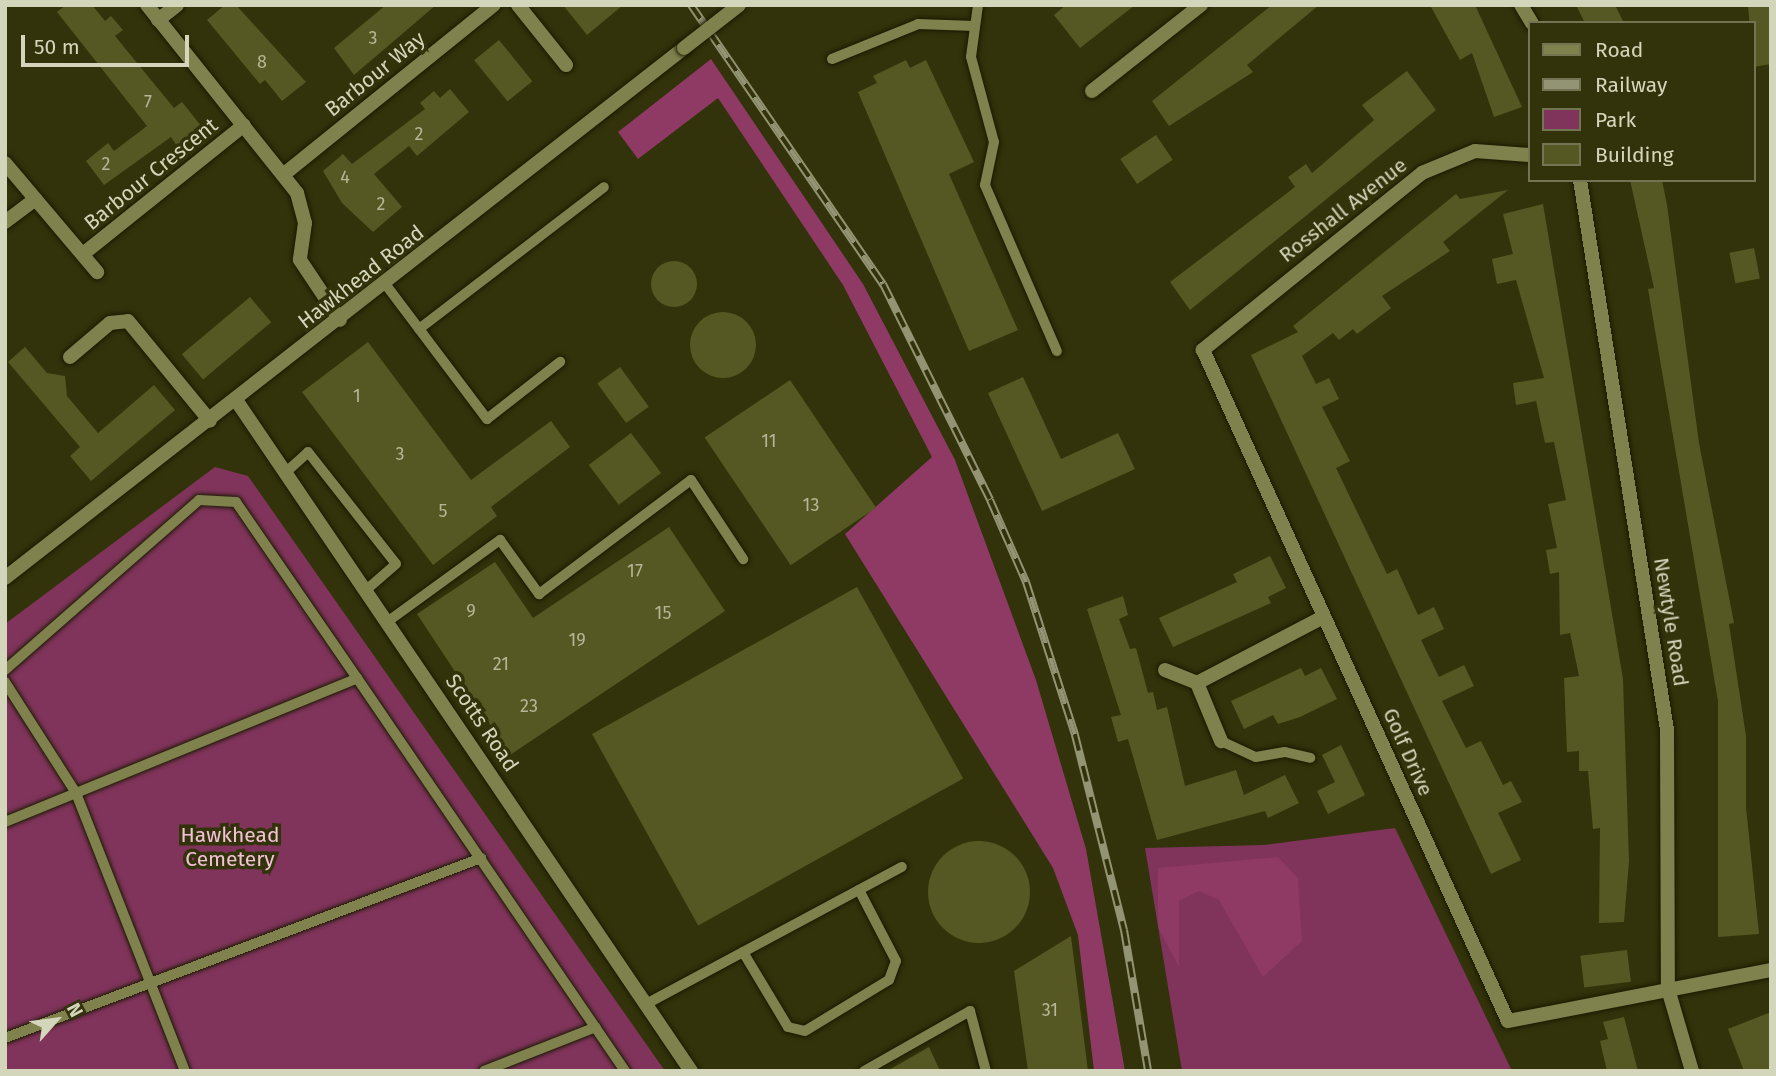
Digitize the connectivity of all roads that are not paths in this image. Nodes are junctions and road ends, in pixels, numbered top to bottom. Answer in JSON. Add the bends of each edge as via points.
{"nodes":[{"id":1,"x":147,"y":5,"type":"edge"},
{"id":2,"x":177,"y":5,"type":"edge"},
{"id":3,"x":494,"y":5,"type":"edge"},
{"id":4,"x":518,"y":5,"type":"edge"},
{"id":5,"x":739,"y":5,"type":"edge"},
{"id":6,"x":978,"y":5,"type":"edge"},
{"id":7,"x":1201,"y":5,"type":"edge"},
{"id":8,"x":1521,"y":5,"type":"edge"},
{"id":9,"x":158,"y":20,"type":"junction"},
{"id":10,"x":1531,"y":21,"type":"edge"},
{"id":11,"x":975,"y":26,"type":"junction"},
{"id":12,"x":832,"y":59,"type":"dead end"},
{"id":13,"x":566,"y":65,"type":"dead end"},
{"id":14,"x":1092,"y":91,"type":"dead end"},
{"id":15,"x":244,"y":125,"type":"junction"},
{"id":16,"x":1528,"y":155,"type":"edge"},
{"id":17,"x":5,"y":163,"type":"edge"},
{"id":18,"x":283,"y":175,"type":"junction"},
{"id":19,"x":1580,"y":182,"type":"edge"},
{"id":20,"x":604,"y":187,"type":"dead end"},
{"id":21,"x":36,"y":199,"type":"junction"},
{"id":22,"x":5,"y":222,"type":"edge"},
{"id":23,"x":83,"y":254,"type":"junction"},
{"id":24,"x":97,"y":272,"type":"dead end"},
{"id":25,"x":386,"y":285,"type":"junction"},
{"id":26,"x":340,"y":320,"type":"junction"},
{"id":27,"x":419,"y":329,"type":"junction"},
{"id":28,"x":1203,"y":350,"type":"joint"},
{"id":29,"x":1058,"y":351,"type":"dead end"},
{"id":30,"x":70,"y":357,"type":"dead end"},
{"id":31,"x":560,"y":362,"type":"dead end"},
{"id":32,"x":236,"y":400,"type":"junction"},
{"id":33,"x":210,"y":421,"type":"junction"},
{"id":34,"x":285,"y":473,"type":"junction"},
{"id":35,"x":743,"y":559,"type":"dead end"},
{"id":36,"x":5,"y":578,"type":"edge"},
{"id":37,"x":366,"y":590,"type":"junction"},
{"id":38,"x":1324,"y":617,"type":"junction"},
{"id":39,"x":387,"y":622,"type":"junction"},
{"id":40,"x":5,"y":670,"type":"edge"},
{"id":41,"x":1165,"y":670,"type":"dead end"},
{"id":42,"x":357,"y":678,"type":"junction"},
{"id":43,"x":5,"y":682,"type":"edge"},
{"id":44,"x":1196,"y":683,"type":"junction"},
{"id":45,"x":1221,"y":741,"type":"joint"},
{"id":46,"x":1310,"y":758,"type":"dead end"},
{"id":47,"x":76,"y":793,"type":"junction"},
{"id":48,"x":5,"y":822,"type":"edge"},
{"id":49,"x":481,"y":858,"type":"junction"},
{"id":50,"x":902,"y":867,"type":"dead end"},
{"id":51,"x":859,"y":890,"type":"junction"},
{"id":52,"x":743,"y":952,"type":"junction"},
{"id":53,"x":1771,"y":970,"type":"edge"},
{"id":54,"x":150,"y":983,"type":"junction"},
{"id":55,"x":1668,"y":989,"type":"junction"},
{"id":56,"x":648,"y":1003,"type":"junction"},
{"id":57,"x":596,"y":1027,"type":"junction"},
{"id":58,"x":5,"y":1038,"type":"edge"},
{"id":59,"x":185,"y":1071,"type":"edge"},
{"id":60,"x":484,"y":1071,"type":"edge"},
{"id":61,"x":625,"y":1071,"type":"edge"},
{"id":62,"x":691,"y":1071,"type":"edge"},
{"id":63,"x":864,"y":1071,"type":"edge"},
{"id":64,"x":986,"y":1071,"type":"edge"},
{"id":65,"x":1692,"y":1071,"type":"edge"}],
"edges":[{"from":1,"to":9,"type":"street"},
{"from":2,"to":9,"type":"street"},
{"from":3,"to":18,"type":"street","name":"Barbour Way"},
{"from":4,"to":13,"type":"street"},
{"from":5,"to":25,"type":"street","name":"Hawkhead Road","bridge":true},
{"from":6,"to":11,"type":"lane"},
{"from":7,"to":14,"type":"street"},
{"from":8,"to":10,"type":"street"},
{"from":9,"to":15,"type":"street"},
{"from":11,"to":12,"type":"lane","via":[[918,24]]},
{"from":11,"to":29,"type":"lane","via":[[971,57],[994,142],[985,185]]},
{"from":15,"to":18,"type":"street"},
{"from":15,"to":23,"type":"street","name":"Barbour Crescent"},
{"from":16,"to":28,"type":"street","name":"Rosshall Avenue","via":[[1475,151],[1422,173]]},
{"from":17,"to":21,"type":"street","name":"Barbour Crescent"},
{"from":18,"to":26,"type":"street","via":[[297,192],[305,223],[300,260]]},
{"from":19,"to":55,"type":"street","name":"Newtyle Road","via":[[1667,730]]},
{"from":20,"to":27,"type":"lane"},
{"from":21,"to":22,"type":"street"},
{"from":21,"to":23,"type":"street","name":"Barbour Crescent"},
{"from":23,"to":24,"type":"street","name":"Barbour Crescent"},
{"from":25,"to":26,"type":"street","name":"Hawkhead Road"},
{"from":25,"to":27,"type":"lane"},
{"from":26,"to":32,"type":"street","name":"Hawkhead Road"},
{"from":27,"to":31,"type":"lane","via":[[487,419]]},
{"from":28,"to":38,"type":"street","name":"Golf Drive"},
{"from":30,"to":33,"type":"street","via":[[110,323],[128,321]]},
{"from":32,"to":33,"type":"street","name":"Hawkhead Road"},
{"from":32,"to":34,"type":"street","name":"Scotts Road"},
{"from":33,"to":36,"type":"street","name":"Hawkhead Road"},
{"from":34,"to":37,"type":"street","name":"Scotts Road"},
{"from":34,"to":37,"type":"lane","via":[[308,452],[396,564]]},
{"from":35,"to":39,"type":"lane","via":[[691,480],[539,594],[500,540]]},
{"from":37,"to":39,"type":"street","name":"Scotts Road"},
{"from":38,"to":44,"type":"street"},
{"from":38,"to":55,"type":"street","name":"Golf Drive","via":[[1508,1021]]},
{"from":39,"to":56,"type":"street","name":"Scotts Road"},
{"from":40,"to":42,"type":"lane","via":[[199,500],[236,502]]},
{"from":41,"to":44,"type":"street"},
{"from":42,"to":47,"type":"lane"},
{"from":42,"to":49,"type":"lane"},
{"from":43,"to":47,"type":"lane"},
{"from":44,"to":45,"type":"street"},
{"from":45,"to":46,"type":"lane","via":[[1256,757],[1285,752]]},
{"from":47,"to":48,"type":"lane"},
{"from":47,"to":54,"type":"lane"},
{"from":49,"to":54,"type":"lane"},
{"from":49,"to":57,"type":"lane"},
{"from":50,"to":51,"type":"lane"},
{"from":51,"to":52,"type":"lane"},
{"from":51,"to":52,"type":"lane","via":[[896,961],[889,980],[805,1031],[788,1027]]},
{"from":52,"to":56,"type":"lane"},
{"from":53,"to":55,"type":"street"},
{"from":54,"to":58,"type":"lane"},
{"from":54,"to":59,"type":"lane"},
{"from":55,"to":65,"type":"street","name":"Newtyle Road"},
{"from":56,"to":62,"type":"street","name":"Scotts Road"},
{"from":57,"to":60,"type":"lane"},
{"from":57,"to":61,"type":"lane"},
{"from":63,"to":64,"type":"lane","via":[[970,1011]]}]}
